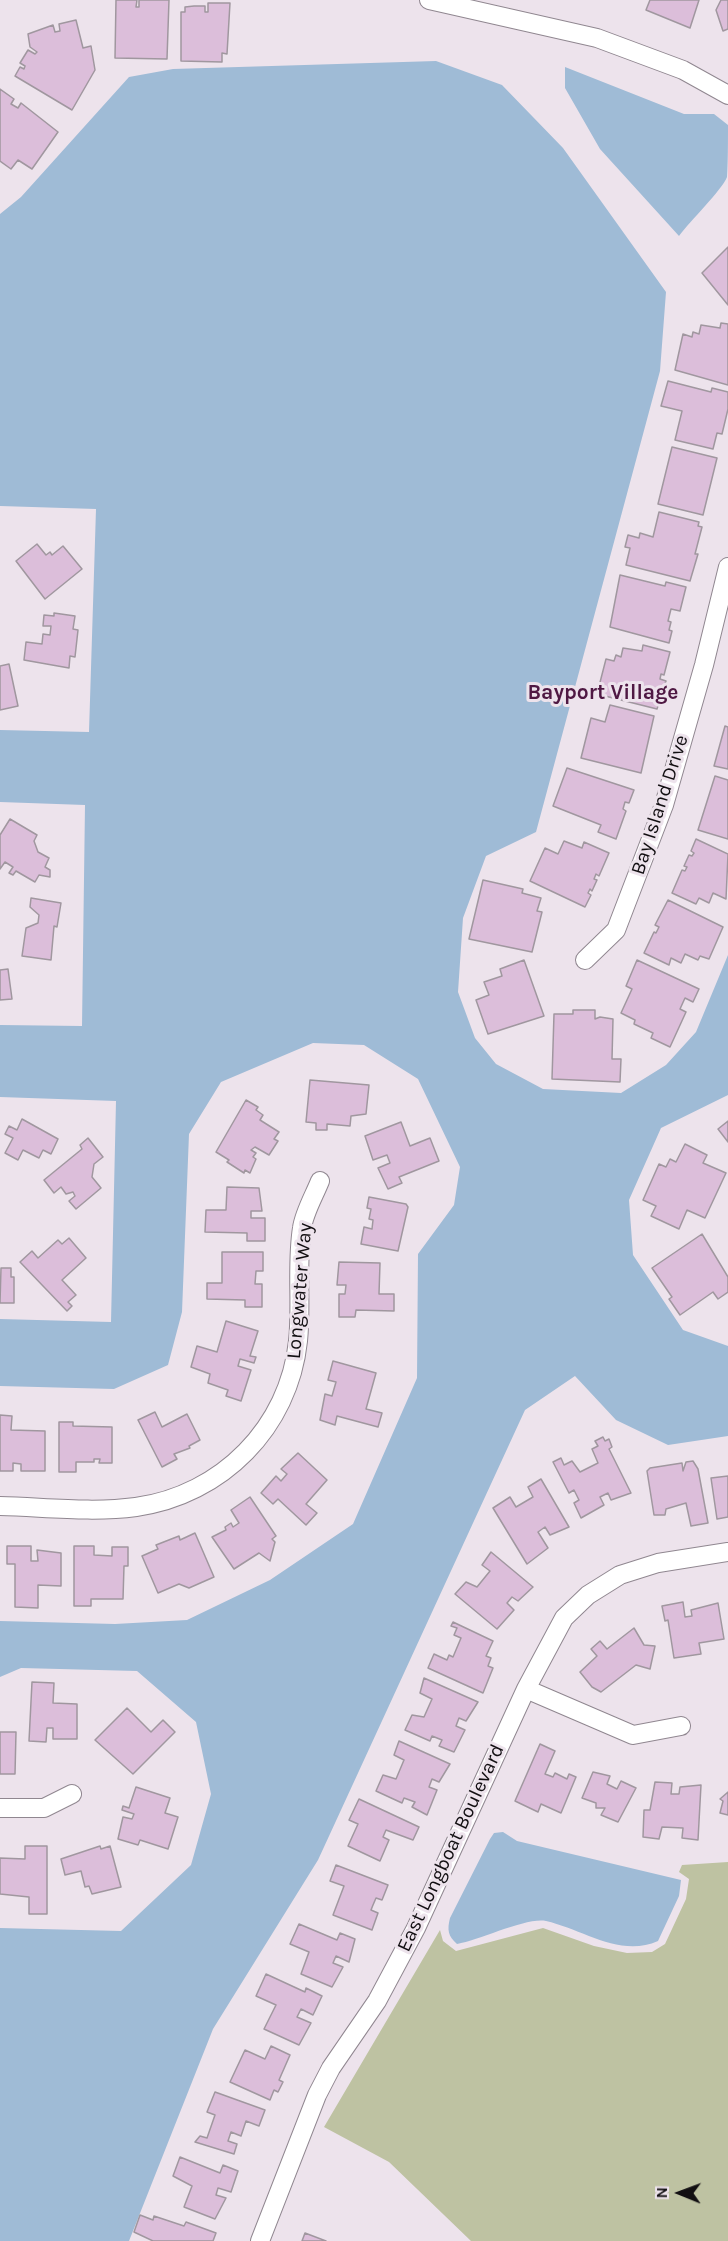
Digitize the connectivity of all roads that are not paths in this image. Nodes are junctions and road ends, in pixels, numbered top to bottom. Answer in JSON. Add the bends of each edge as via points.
{"nodes":[{"id":1,"x":429,"y":0,"type":"edge"},
{"id":2,"x":728,"y":95,"type":"edge"},
{"id":3,"x":728,"y":567,"type":"edge"},
{"id":4,"x":585,"y":960,"type":"dead end"},
{"id":5,"x":320,"y":1182,"type":"dead end"},
{"id":6,"x":0,"y":1506,"type":"edge"},
{"id":7,"x":728,"y":1552,"type":"edge"},
{"id":8,"x":526,"y":1689,"type":"junction"},
{"id":9,"x":681,"y":1726,"type":"dead end"},
{"id":10,"x":72,"y":1794,"type":"dead end"},
{"id":11,"x":0,"y":1808,"type":"edge"},
{"id":12,"x":260,"y":2241,"type":"edge"}],
"edges":[{"from":1,"to":2,"type":"street","via":[[597,38],[683,70]]},
{"from":3,"to":4,"type":"street","name":"Bay Island Drive","via":[[664,805],[616,930]]},
{"from":5,"to":6,"type":"street","name":"Longwater Way","via":[[302,1227],[294,1368],[275,1413],[248,1451],[211,1480],[156,1503],[117,1509]]},
{"from":7,"to":8,"type":"street","name":"East Longboat Boulevard","via":[[658,1563],[620,1575],[588,1595],[564,1618]]},
{"from":8,"to":9,"type":"street","via":[[633,1735]]},
{"from":8,"to":12,"type":"street","name":"East Longboat Boulevard","via":[[416,1928],[377,2001],[331,2068],[317,2096]]},
{"from":10,"to":11,"type":"street","via":[[44,1808]]}]}
